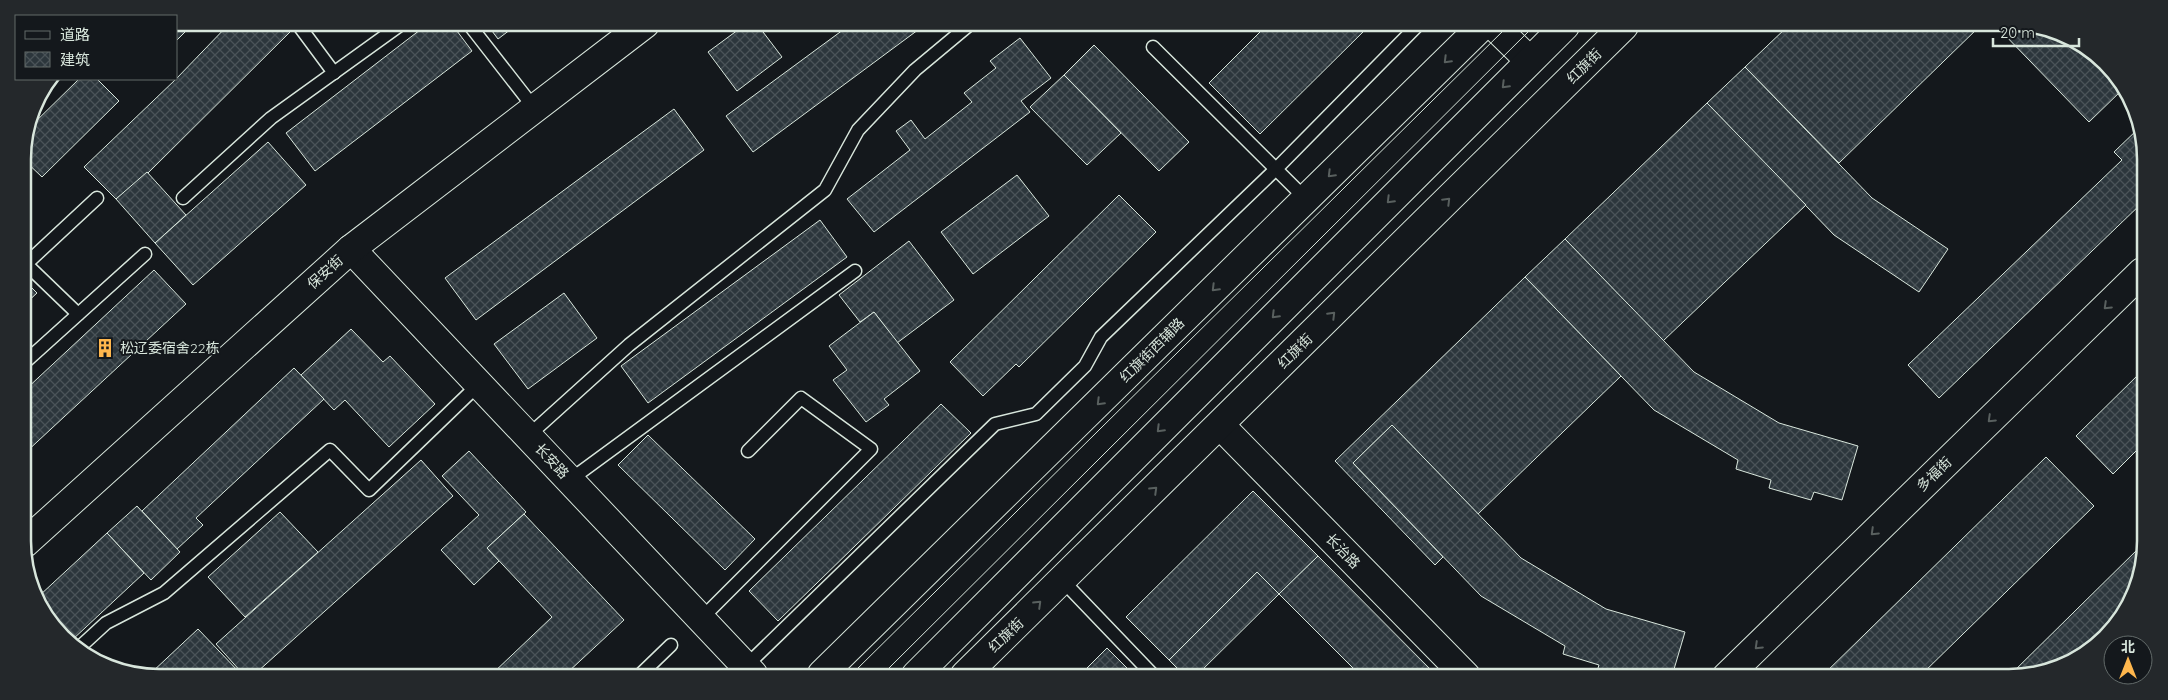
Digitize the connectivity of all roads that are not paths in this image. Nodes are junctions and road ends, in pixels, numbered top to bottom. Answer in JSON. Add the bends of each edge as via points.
{"nodes":[{"id":1,"x":303,"y":31,"type":"edge"},
{"id":2,"x":392,"y":31,"type":"edge"},
{"id":3,"x":474,"y":31,"type":"edge"},
{"id":4,"x":636,"y":31,"type":"edge"},
{"id":5,"x":961,"y":31,"type":"edge"},
{"id":6,"x":1412,"y":31,"type":"edge"},
{"id":7,"x":1477,"y":31,"type":"edge"},
{"id":8,"x":1499,"y":31,"type":"edge"},
{"id":9,"x":1560,"y":31,"type":"edge"},
{"id":10,"x":1619,"y":31,"type":"edge"},
{"id":11,"x":1153,"y":47,"type":"dead end"},
{"id":12,"x":1529,"y":60,"type":"junction"},
{"id":13,"x":334,"y":73,"type":"junction"},
{"id":14,"x":534,"y":109,"type":"junction"},
{"id":15,"x":1276,"y":169,"type":"junction"},
{"id":16,"x":97,"y":198,"type":"dead end"},
{"id":17,"x":182,"y":198,"type":"dead end"},
{"id":18,"x":1306,"y":199,"type":"junction"},
{"id":19,"x":351,"y":248,"type":"junction"},
{"id":20,"x":145,"y":254,"type":"dead end"},
{"id":21,"x":32,"y":259,"type":"edge"},
{"id":22,"x":32,"y":269,"type":"edge"},
{"id":23,"x":854,"y":271,"type":"dead end"},
{"id":24,"x":2137,"y":277,"type":"edge"},
{"id":25,"x":78,"y":314,"type":"junction"},
{"id":26,"x":31,"y":356,"type":"edge"},
{"id":27,"x":479,"y":384,"type":"junction"},
{"id":28,"x":1220,"y":425,"type":"junction"},
{"id":29,"x":528,"y":436,"type":"junction"},
{"id":30,"x":748,"y":451,"type":"dead end"},
{"id":31,"x":570,"y":480,"type":"junction"},
{"id":32,"x":31,"y":539,"type":"edge"},
{"id":33,"x":1062,"y":580,"type":"junction"},
{"id":34,"x":701,"y":619,"type":"junction"},
{"id":35,"x":84,"y":644,"type":"edge"},
{"id":36,"x":671,"y":645,"type":"dead end"},
{"id":37,"x":1147,"y":668,"type":"edge"},
{"id":38,"x":1458,"y":668,"type":"edge"},
{"id":39,"x":1734,"y":668,"type":"edge"},
{"id":40,"x":646,"y":669,"type":"edge"},
{"id":41,"x":749,"y":669,"type":"edge"},
{"id":42,"x":751,"y":669,"type":"edge"},
{"id":43,"x":827,"y":669,"type":"edge"},
{"id":44,"x":922,"y":669,"type":"edge"},
{"id":45,"x":972,"y":669,"type":"edge"}],
"edges":[{"from":1,"to":13,"type":"lane"},
{"from":2,"to":13,"type":"lane"},
{"from":3,"to":14,"type":"lane"},
{"from":4,"to":14,"type":"street","name":"保安街"},
{"from":5,"to":29,"type":"lane","via":[[915,70],[858,130],[825,190],[629,345]]},
{"from":6,"to":15,"type":"lane"},
{"from":7,"to":18,"type":"street","name":"红旗街西辅路","one_way":true},
{"from":8,"to":12,"type":"street"},
{"from":9,"to":12,"type":"street"},
{"from":28,"to":10,"type":"street","name":"红旗街","one_way":true},
{"from":11,"to":15,"type":"lane"},
{"from":12,"to":44,"type":"street","one_way":true},
{"from":13,"to":17,"type":"lane","via":[[272,118]]},
{"from":14,"to":19,"type":"street","name":"保安街"},
{"from":15,"to":18,"type":"lane"},
{"from":15,"to":42,"type":"lane","via":[[1100,337],[1084,366],[1036,414],[995,424]]},
{"from":16,"to":21,"type":"lane"},
{"from":18,"to":43,"type":"street","name":"红旗街西辅路","one_way":true},
{"from":19,"to":27,"type":"street","name":"长安路"},
{"from":19,"to":32,"type":"street","name":"保安街"},
{"from":20,"to":25,"type":"lane"},
{"from":22,"to":25,"type":"lane"},
{"from":23,"to":31,"type":"lane"},
{"from":24,"to":39,"type":"street","name":"多福街","one_way":true},
{"from":25,"to":26,"type":"lane"},
{"from":27,"to":29,"type":"street","name":"长安路"},
{"from":27,"to":35,"type":"lane","via":[[369,490],[330,450],[164,593],[106,623]]},
{"from":33,"to":28,"type":"street","name":"红旗街","one_way":true},
{"from":28,"to":38,"type":"street","name":"长治路"},
{"from":29,"to":31,"type":"street","name":"长安路"},
{"from":30,"to":34,"type":"lane","via":[[801,398],[870,449]]},
{"from":31,"to":34,"type":"street","name":"长安路"},
{"from":33,"to":37,"type":"lane"},
{"from":45,"to":33,"type":"street","name":"红旗街","one_way":true},
{"from":34,"to":41,"type":"street","name":"长安路"},
{"from":36,"to":40,"type":"lane"}]}
